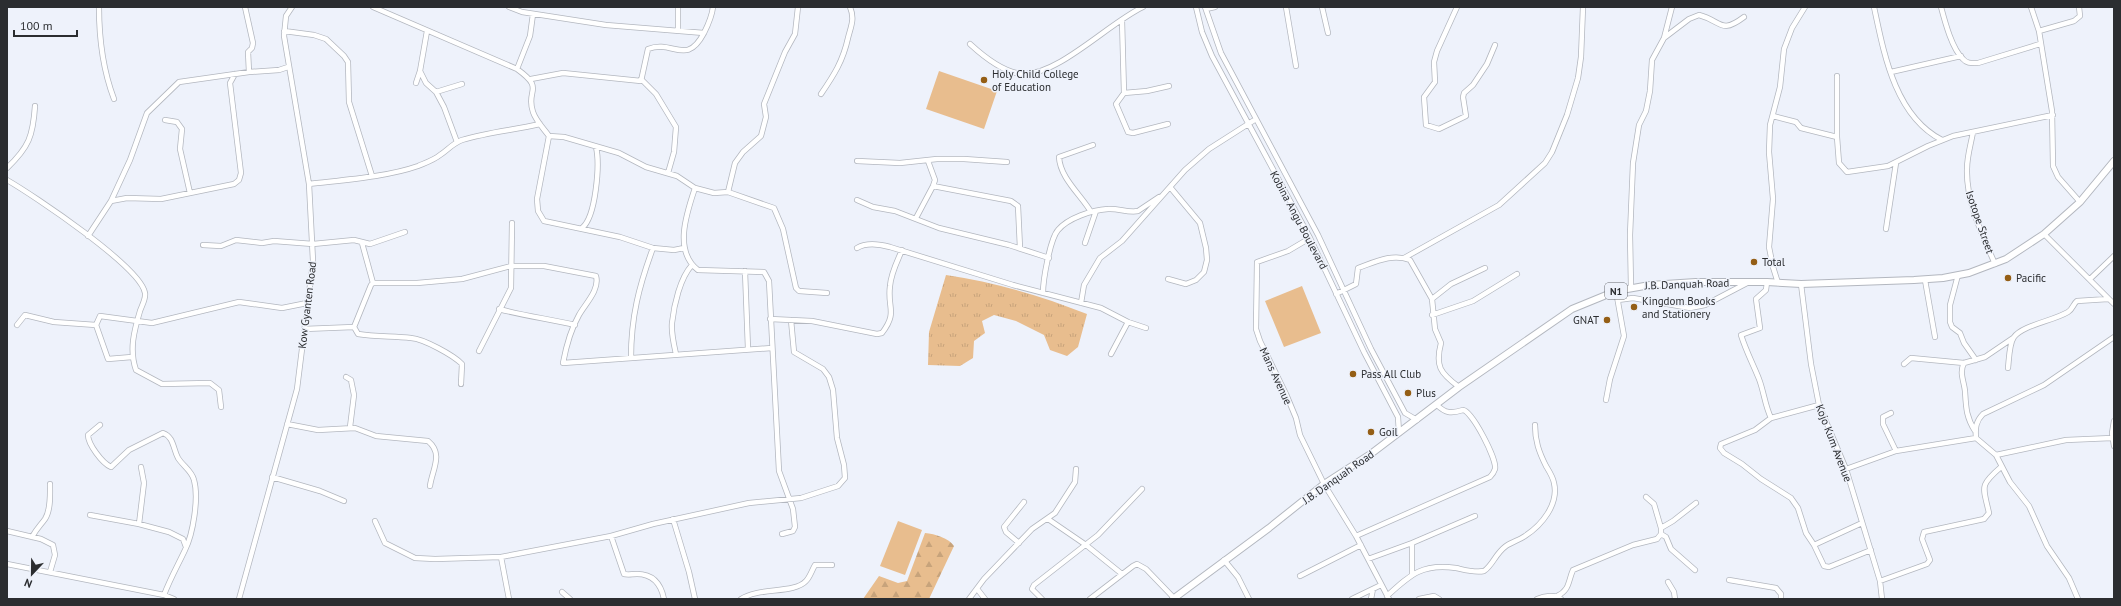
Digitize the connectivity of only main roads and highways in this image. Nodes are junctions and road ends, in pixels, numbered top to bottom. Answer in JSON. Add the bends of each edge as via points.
{"nodes":[{"id":1,"x":2114,"y":161,"type":"edge"},
{"id":2,"x":1174,"y":598,"type":"edge"}],
"edges":[{"from":1,"to":2,"type":"highway","name":"J.B. Danquah Road","number":"N1","via":[[2080,202],[2044,234],[2006,259],[1958,275],[1925,280],[1801,284],[1696,282],[1631,287],[1572,309],[1324,484]]}]}
